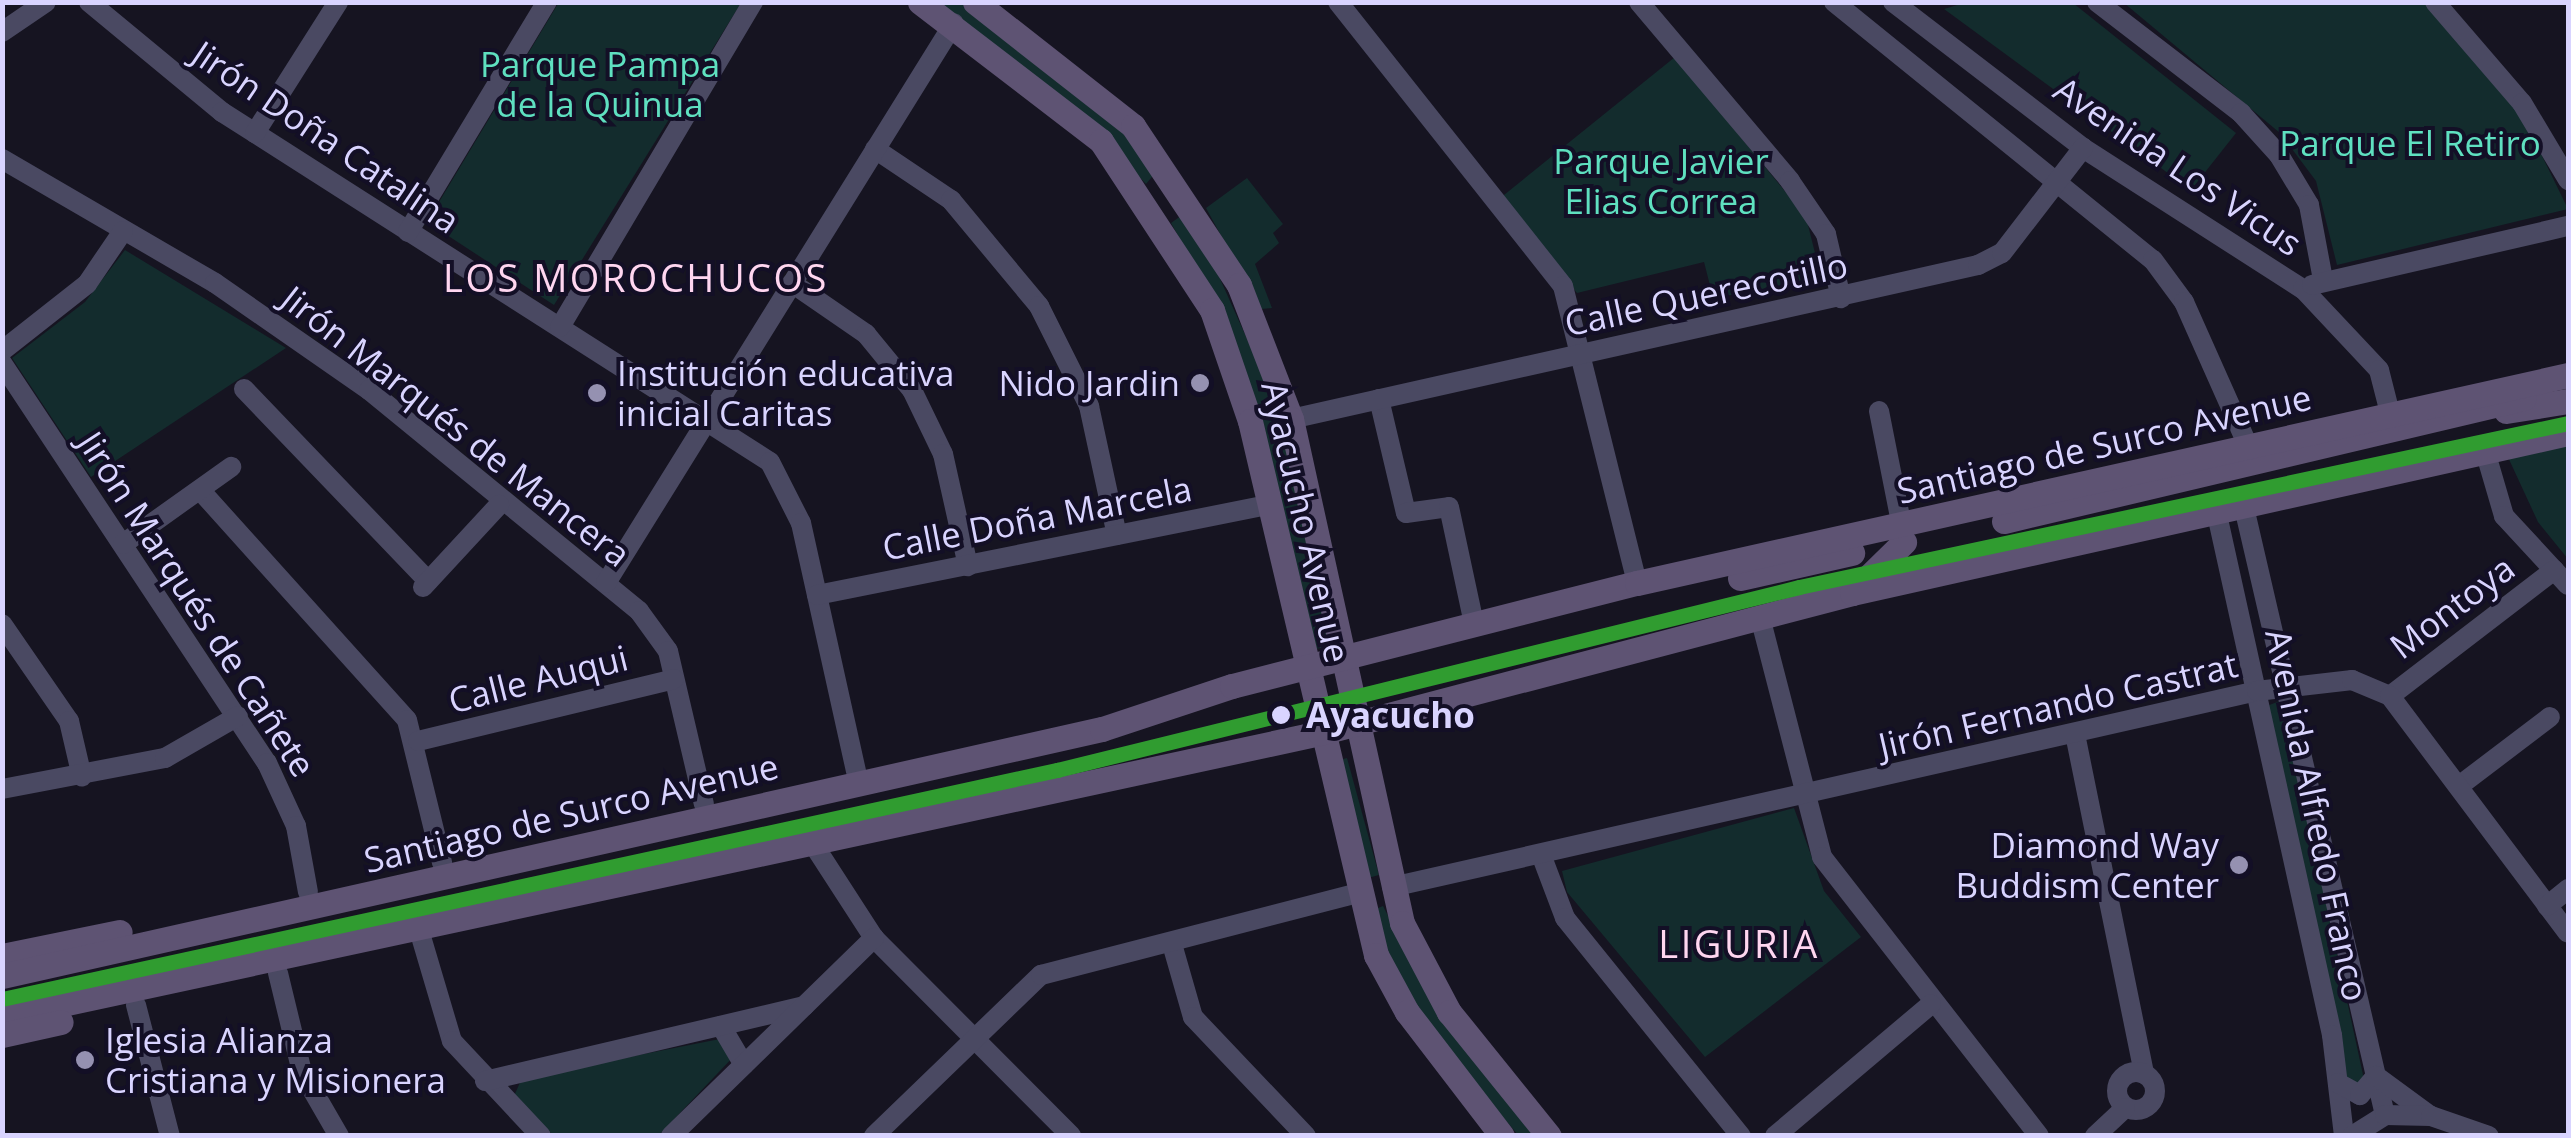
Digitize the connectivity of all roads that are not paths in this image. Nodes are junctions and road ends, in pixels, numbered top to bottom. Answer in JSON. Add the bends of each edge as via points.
{"nodes":[{"id":1,"x":46,"y":2,"type":"edge"},
{"id":2,"x":89,"y":2,"type":"edge"},
{"id":3,"x":547,"y":2,"type":"edge"},
{"id":4,"x":753,"y":2,"type":"edge"},
{"id":5,"x":920,"y":2,"type":"edge"},
{"id":6,"x":975,"y":2,"type":"edge"},
{"id":7,"x":1338,"y":2,"type":"edge"},
{"id":8,"x":1639,"y":2,"type":"edge"},
{"id":9,"x":1834,"y":2,"type":"edge"},
{"id":10,"x":2097,"y":2,"type":"edge"},
{"id":11,"x":2436,"y":2,"type":"edge"},
{"id":12,"x":338,"y":3,"type":"edge"},
{"id":13,"x":1908,"y":7,"type":"edge"},
{"id":14,"x":954,"y":22,"type":"junction"},
{"id":15,"x":2,"y":32,"type":"edge"},
{"id":16,"x":254,"y":133,"type":"junction"},
{"id":17,"x":2083,"y":148,"type":"junction"},
{"id":18,"x":874,"y":149,"type":"junction"},
{"id":19,"x":2,"y":159,"type":"edge"},
{"id":20,"x":1169,"y":171,"type":"junction"},
{"id":21,"x":2059,"y":176,"type":"junction"},
{"id":22,"x":2568,"y":180,"type":"edge"},
{"id":23,"x":1142,"y":192,"type":"junction"},
{"id":24,"x":1190,"y":201,"type":"junction"},
{"id":25,"x":1161,"y":221,"type":"junction"},
{"id":26,"x":2568,"y":226,"type":"edge"},
{"id":27,"x":123,"y":231,"type":"junction"},
{"id":28,"x":408,"y":232,"type":"junction"},
{"id":29,"x":2323,"y":280,"type":"junction"},
{"id":30,"x":792,"y":283,"type":"junction"},
{"id":31,"x":2303,"y":290,"type":"junction"},
{"id":32,"x":1841,"y":298,"type":"junction"},
{"id":33,"x":560,"y":327,"type":"junction"},
{"id":34,"x":2,"y":351,"type":"edge"},
{"id":35,"x":1579,"y":356,"type":"junction"},
{"id":36,"x":2,"y":363,"type":"edge"},
{"id":37,"x":2568,"y":375,"type":"edge"},
{"id":38,"x":244,"y":388,"type":"dead end"},
{"id":39,"x":2568,"y":389,"type":"edge"},
{"id":40,"x":1378,"y":399,"type":"junction"},
{"id":41,"x":2568,"y":401,"type":"edge"},
{"id":42,"x":2470,"y":404,"type":"junction"},
{"id":43,"x":1879,"y":411,"type":"dead end"},
{"id":44,"x":2390,"y":412,"type":"junction"},
{"id":45,"x":710,"y":419,"type":"junction"},
{"id":46,"x":1291,"y":419,"type":"junction"},
{"id":47,"x":2568,"y":433,"type":"edge"},
{"id":48,"x":2248,"y":446,"type":"junction"},
{"id":49,"x":2485,"y":451,"type":"junction"},
{"id":50,"x":231,"y":468,"type":"dead end"},
{"id":51,"x":200,"y":490,"type":"junction"},
{"id":52,"x":2243,"y":503,"type":"junction"},
{"id":53,"x":1271,"y":504,"type":"junction"},
{"id":54,"x":499,"y":505,"type":"junction"},
{"id":55,"x":2216,"y":510,"type":"junction"},
{"id":56,"x":1903,"y":534,"type":"junction"},
{"id":57,"x":1117,"y":535,"type":"junction"},
{"id":58,"x":123,"y":544,"type":"junction"},
{"id":59,"x":2258,"y":564,"type":"junction"},
{"id":60,"x":968,"y":566,"type":"junction"},
{"id":61,"x":2230,"y":570,"type":"junction"},
{"id":62,"x":2562,"y":578,"type":"edge"},
{"id":63,"x":1646,"y":581,"type":"junction"},
{"id":64,"x":606,"y":583,"type":"junction"},
{"id":65,"x":1852,"y":593,"type":"junction"},
{"id":66,"x":816,"y":596,"type":"junction"},
{"id":67,"x":1760,"y":617,"type":"junction"},
{"id":68,"x":2,"y":624,"type":"edge"},
{"id":69,"x":1474,"y":624,"type":"junction"},
{"id":70,"x":1342,"y":659,"type":"junction"},
{"id":71,"x":1303,"y":668,"type":"junction"},
{"id":72,"x":674,"y":679,"type":"junction"},
{"id":73,"x":2287,"y":685,"type":"junction"},
{"id":74,"x":2257,"y":691,"type":"junction"},
{"id":75,"x":2390,"y":696,"type":"junction"},
{"id":76,"x":1152,"y":708,"type":"junction"},
{"id":77,"x":238,"y":716,"type":"junction"},
{"id":78,"x":2550,"y":717,"type":"dead end"},
{"id":79,"x":1355,"y":724,"type":"junction"},
{"id":80,"x":1320,"y":733,"type":"junction"},
{"id":81,"x":2076,"y":734,"type":"junction"},
{"id":82,"x":418,"y":742,"type":"junction"},
{"id":83,"x":1156,"y":768,"type":"junction"},
{"id":84,"x":856,"y":771,"type":"junction"},
{"id":85,"x":82,"y":777,"type":"junction"},
{"id":86,"x":2459,"y":786,"type":"junction"},
{"id":87,"x":2,"y":789,"type":"edge"},
{"id":88,"x":1802,"y":798,"type":"junction"},
{"id":89,"x":704,"y":804,"type":"junction"},
{"id":90,"x":817,"y":850,"type":"junction"},
{"id":91,"x":1542,"y":857,"type":"junction"},
{"id":92,"x":442,"y":863,"type":"junction"},
{"id":93,"x":618,"y":881,"type":"junction"},
{"id":94,"x":654,"y":887,"type":"junction"},
{"id":95,"x":1392,"y":887,"type":"junction"},
{"id":96,"x":2568,"y":889,"type":"edge"},
{"id":97,"x":308,"y":892,"type":"junction"},
{"id":98,"x":1359,"y":893,"type":"junction"},
{"id":99,"x":2547,"y":906,"type":"junction"},
{"id":100,"x":264,"y":918,"type":"junction"},
{"id":101,"x":2568,"y":933,"type":"edge"},
{"id":102,"x":874,"y":938,"type":"junction"},
{"id":103,"x":422,"y":940,"type":"junction"},
{"id":104,"x":1172,"y":944,"type":"junction"},
{"id":105,"x":2,"y":956,"type":"edge"},
{"id":106,"x":276,"y":965,"type":"junction"},
{"id":107,"x":2,"y":976,"type":"edge"},
{"id":108,"x":1931,"y":1004,"type":"junction"},
{"id":109,"x":136,"y":1006,"type":"junction"},
{"id":110,"x":804,"y":1006,"type":"junction"},
{"id":111,"x":46,"y":1008,"type":"junction"},
{"id":112,"x":102,"y":1013,"type":"junction"},
{"id":113,"x":2,"y":1017,"type":"edge"},
{"id":114,"x":721,"y":1026,"type":"junction"},
{"id":115,"x":2,"y":1036,"type":"edge"},
{"id":116,"x":972,"y":1036,"type":"junction"},
{"id":117,"x":744,"y":1065,"type":"junction"},
{"id":118,"x":2376,"y":1076,"type":"junction"},
{"id":119,"x":485,"y":1081,"type":"junction"},
{"id":120,"x":2338,"y":1083,"type":"junction"},
{"id":121,"x":2386,"y":1115,"type":"junction"},
{"id":122,"x":2431,"y":1116,"type":"junction"},
{"id":123,"x":170,"y":1136,"type":"edge"},
{"id":124,"x":340,"y":1136,"type":"edge"},
{"id":125,"x":541,"y":1136,"type":"edge"},
{"id":126,"x":671,"y":1136,"type":"edge"},
{"id":127,"x":874,"y":1136,"type":"edge"},
{"id":128,"x":1071,"y":1136,"type":"edge"},
{"id":129,"x":1306,"y":1136,"type":"edge"},
{"id":130,"x":1502,"y":1136,"type":"edge"},
{"id":131,"x":1549,"y":1136,"type":"edge"},
{"id":132,"x":1742,"y":1136,"type":"edge"},
{"id":133,"x":1775,"y":1136,"type":"edge"},
{"id":134,"x":2039,"y":1136,"type":"edge"},
{"id":135,"x":2096,"y":1136,"type":"edge"},
{"id":136,"x":2348,"y":1136,"type":"edge"},
{"id":137,"x":2489,"y":1136,"type":"edge"}],
"edges":[{"from":1,"to":15,"type":"street"},
{"from":2,"to":16,"type":"street","name":"Jirón Doña Catalina"},
{"from":3,"to":28,"type":"street"},
{"from":4,"to":33,"type":"street"},
{"from":5,"to":14,"type":"main road","name":"Ayacucho Avenue"},
{"from":6,"to":20,"type":"main road","name":"Ayacucho Avenue","via":[[1082,77]]},
{"from":7,"to":35,"type":"street","via":[[1563,286]]},
{"from":8,"to":32,"type":"street","via":[[1790,181],[1826,234]]},
{"from":9,"to":21,"type":"street","name":"Avenida Los Vicus"},
{"from":10,"to":29,"type":"street","via":[[2241,112],[2279,154],[2309,205]]},
{"from":11,"to":22,"type":"street","via":[[2522,103]]},
{"from":12,"to":16,"type":"street"},
{"from":13,"to":17,"type":"street","name":"Avenida Los Vicus"},
{"from":14,"to":18,"type":"street"},
{"from":14,"to":23,"type":"main road","name":"Ayacucho Avenue","via":[[1062,104]]},
{"from":16,"to":28,"type":"street","name":"Jirón Doña Catalina"},
{"from":17,"to":21,"type":"street","name":"Calle Querecotillo"},
{"from":17,"to":31,"type":"street","name":"Avenida Los Vicus"},
{"from":18,"to":30,"type":"street"},
{"from":18,"to":57,"type":"street","via":[[950,200],[1039,306],[1089,406]]},
{"from":19,"to":27,"type":"street","name":"Jirón Marqués de Mancera"},
{"from":20,"to":23,"type":"main road"},
{"from":20,"to":24,"type":"main road","name":"Ayacucho Avenue"},
{"from":21,"to":32,"type":"street","name":"Calle Querecotillo","via":[[2002,253]]},
{"from":21,"to":48,"type":"street","name":"Avenida Los Vicus","via":[[2153,260],[2184,302]]},
{"from":23,"to":25,"type":"main road","name":"Ayacucho Avenue"},
{"from":24,"to":25,"type":"main road"},
{"from":24,"to":46,"type":"main road","name":"Ayacucho Avenue","via":[[1252,313]]},
{"from":25,"to":53,"type":"main road","name":"Ayacucho Avenue","via":[[1230,352]]},
{"from":26,"to":29,"type":"street"},
{"from":27,"to":34,"type":"street","via":[[86,284]]},
{"from":27,"to":54,"type":"street","name":"Jirón Marqués de Mancera","via":[[369,390]]},
{"from":28,"to":33,"type":"street","name":"Jirón Doña Catalina"},
{"from":29,"to":31,"type":"street"},
{"from":30,"to":45,"type":"street"},
{"from":30,"to":60,"type":"street","via":[[866,334],[912,390],[943,454]]},
{"from":31,"to":44,"type":"street","name":"Avenida Los Vicus","via":[[2378,370]]},
{"from":32,"to":35,"type":"street","name":"Calle Querecotillo"},
{"from":33,"to":45,"type":"street","name":"Jirón Doña Catalina"},
{"from":35,"to":40,"type":"street","name":"Calle Querecotillo"},
{"from":35,"to":63,"type":"street"},
{"from":36,"to":58,"type":"street","name":"Jirón Marqués de Cañete"},
{"from":37,"to":42,"type":"main road","name":"Santiago de Surco Avenue"},
{"from":38,"to":54,"type":"street","via":[[426,584]]},
{"from":39,"to":42,"type":"main road"},
{"from":40,"to":46,"type":"street","name":"Calle Querecotillo"},
{"from":40,"to":69,"type":"street","via":[[1406,513],[1449,507]]},
{"from":41,"to":42,"type":"main road","name":"Santiago de Surco Avenue"},
{"from":42,"to":44,"type":"main road","name":"Santiago de Surco Avenue"},
{"from":42,"to":56,"type":"main road","name":"Santiago de Surco Avenue"},
{"from":43,"to":56,"type":"street"},
{"from":44,"to":48,"type":"main road","name":"Santiago de Surco Avenue"},
{"from":45,"to":64,"type":"street"},
{"from":45,"to":66,"type":"street","name":"Jirón Doña Catalina","via":[[770,462],[789,488]]},
{"from":46,"to":70,"type":"main road","name":"Ayacucho Avenue"},
{"from":47,"to":49,"type":"main road"},
{"from":48,"to":56,"type":"main road","name":"Santiago de Surco Avenue"},
{"from":49,"to":52,"type":"main road"},
{"from":49,"to":62,"type":"street","via":[[2504,516]]},
{"from":50,"to":51,"type":"street"},
{"from":51,"to":58,"type":"street"},
{"from":51,"to":82,"type":"street"},
{"from":52,"to":55,"type":"main road"},
{"from":52,"to":59,"type":"street","name":"Avenida Alfredo Franco"},
{"from":53,"to":57,"type":"street","name":"Calle Doña Marcela"},
{"from":53,"to":71,"type":"main road","name":"Ayacucho Avenue"},
{"from":54,"to":64,"type":"street","name":"Jirón Marqués de Mancera"},
{"from":55,"to":61,"type":"street","name":"Avenida Alfredo Franco"},
{"from":55,"to":65,"type":"main road"},
{"from":56,"to":63,"type":"main road","name":"Santiago de Surco Avenue"},
{"from":56,"to":65,"type":"main road"},
{"from":57,"to":60,"type":"street","name":"Calle Doña Marcela"},
{"from":58,"to":77,"type":"street","name":"Jirón Marqués de Cañete"},
{"from":59,"to":61,"type":"street"},
{"from":59,"to":73,"type":"street","name":"Avenida Alfredo Franco"},
{"from":60,"to":66,"type":"street","name":"Calle Doña Marcela"},
{"from":61,"to":74,"type":"street","name":"Avenida Alfredo Franco"},
{"from":62,"to":75,"type":"street","name":"Montoya"},
{"from":63,"to":69,"type":"main road","name":"Santiago de Surco Avenue"},
{"from":64,"to":72,"type":"street","name":"Jirón Marqués de Mancera","via":[[657,631]]},
{"from":65,"to":67,"type":"main road"},
{"from":66,"to":84,"type":"street","name":"Jirón Doña Catalina"},
{"from":67,"to":79,"type":"main road"},
{"from":67,"to":88,"type":"street"},
{"from":68,"to":85,"type":"street","via":[[69,721]]},
{"from":69,"to":70,"type":"main road","name":"Santiago de Surco Avenue"},
{"from":70,"to":71,"type":"main road","name":"Santiago de Surco Avenue"},
{"from":70,"to":79,"type":"main road","name":"Ayacucho Avenue"},
{"from":71,"to":76,"type":"main road","name":"Santiago de Surco Avenue"},
{"from":71,"to":80,"type":"main road","name":"Ayacucho Avenue"},
{"from":72,"to":82,"type":"street","name":"Calle Auqui"},
{"from":72,"to":89,"type":"street","name":"Jirón Marqués de Mancera"},
{"from":73,"to":74,"type":"street","name":"Jirón Fernando Castrat"},
{"from":73,"to":75,"type":"street","name":"Jirón Fernando Castrat","via":[[2352,680]]},
{"from":73,"to":118,"type":"street","name":"Avenida Alfredo Franco"},
{"from":74,"to":81,"type":"street","name":"Jirón Fernando Castrat"},
{"from":74,"to":120,"type":"street","name":"Avenida Alfredo Franco"},
{"from":75,"to":86,"type":"street"},
{"from":76,"to":84,"type":"main road","name":"Santiago de Surco Avenue"},
{"from":76,"to":100,"type":"main road","name":"Santiago de Surco Avenue","via":[[1102,729]]},
{"from":77,"to":85,"type":"street","via":[[164,758]]},
{"from":77,"to":97,"type":"street","name":"Jirón Marqués de Cañete","via":[[288,804]]},
{"from":78,"to":86,"type":"street"},
{"from":79,"to":80,"type":"main road"},
{"from":79,"to":95,"type":"main road","name":"Ayacucho Avenue"},
{"from":80,"to":83,"type":"main road"},
{"from":80,"to":98,"type":"main road","name":"Ayacucho Avenue"},
{"from":81,"to":88,"type":"street","name":"Jirón Fernando Castrat"},
{"from":81,"to":135,"type":"street","via":[[2153,1101],[2125,1108]]},
{"from":82,"to":92,"type":"street"},
{"from":83,"to":90,"type":"main road"},
{"from":83,"to":93,"type":"main road"},
{"from":84,"to":89,"type":"main road","name":"Santiago de Surco Avenue"},
{"from":85,"to":87,"type":"street"},
{"from":86,"to":99,"type":"street"},
{"from":88,"to":91,"type":"street","name":"Jirón Fernando Castrat"},
{"from":88,"to":108,"type":"street","via":[[1835,879]]},
{"from":89,"to":92,"type":"main road","name":"Santiago de Surco Avenue"},
{"from":90,"to":94,"type":"main road"},
{"from":90,"to":102,"type":"street"},
{"from":91,"to":95,"type":"street","name":"Jirón Fernando Castrat"},
{"from":91,"to":132,"type":"street","via":[[1564,918]]},
{"from":92,"to":97,"type":"main road","name":"Santiago de Surco Avenue"},
{"from":93,"to":94,"type":"main road"},
{"from":93,"to":106,"type":"main road"},
{"from":94,"to":103,"type":"main road"},
{"from":95,"to":131,"type":"main road","name":"Ayacucho Avenue","via":[[1430,982]]},
{"from":96,"to":99,"type":"street"},
{"from":97,"to":105,"type":"main road","name":"Santiago de Surco Avenue"},
{"from":98,"to":104,"type":"street"},
{"from":98,"to":130,"type":"main road","name":"Ayacucho Avenue","via":[[1376,955],[1408,1012]]},
{"from":99,"to":101,"type":"street"},
{"from":100,"to":106,"type":"main road"},
{"from":100,"to":107,"type":"main road","name":"Santiago de Surco Avenue"},
{"from":102,"to":110,"type":"street"},
{"from":102,"to":116,"type":"street"},
{"from":103,"to":106,"type":"main road"},
{"from":103,"to":119,"type":"street","via":[[438,1010]]},
{"from":104,"to":116,"type":"street","via":[[1046,972]]},
{"from":104,"to":129,"type":"street","via":[[1193,1016]]},
{"from":106,"to":109,"type":"main road"},
{"from":106,"to":111,"type":"main road"},
{"from":106,"to":124,"type":"street","via":[[302,1072]]},
{"from":108,"to":133,"type":"street"},
{"from":108,"to":134,"type":"street"},
{"from":109,"to":112,"type":"main road"},
{"from":109,"to":123,"type":"street"},
{"from":110,"to":114,"type":"street"},
{"from":110,"to":117,"type":"street"},
{"from":111,"to":112,"type":"main road"},
{"from":111,"to":113,"type":"main road"},
{"from":112,"to":115,"type":"main road"},
{"from":114,"to":117,"type":"street"},
{"from":114,"to":119,"type":"street"},
{"from":116,"to":127,"type":"street"},
{"from":116,"to":128,"type":"street"},
{"from":117,"to":126,"type":"street"},
{"from":118,"to":120,"type":"street","via":[[2360,1095]]},
{"from":118,"to":121,"type":"street","name":"Avenida Alfredo Franco"},
{"from":118,"to":122,"type":"street"},
{"from":119,"to":125,"type":"street"},
{"from":120,"to":136,"type":"street","name":"Avenida Alfredo Franco"},
{"from":121,"to":122,"type":"street"},
{"from":121,"to":136,"type":"street","name":"Avenida Alfredo Franco"},
{"from":122,"to":137,"type":"street"}]}
